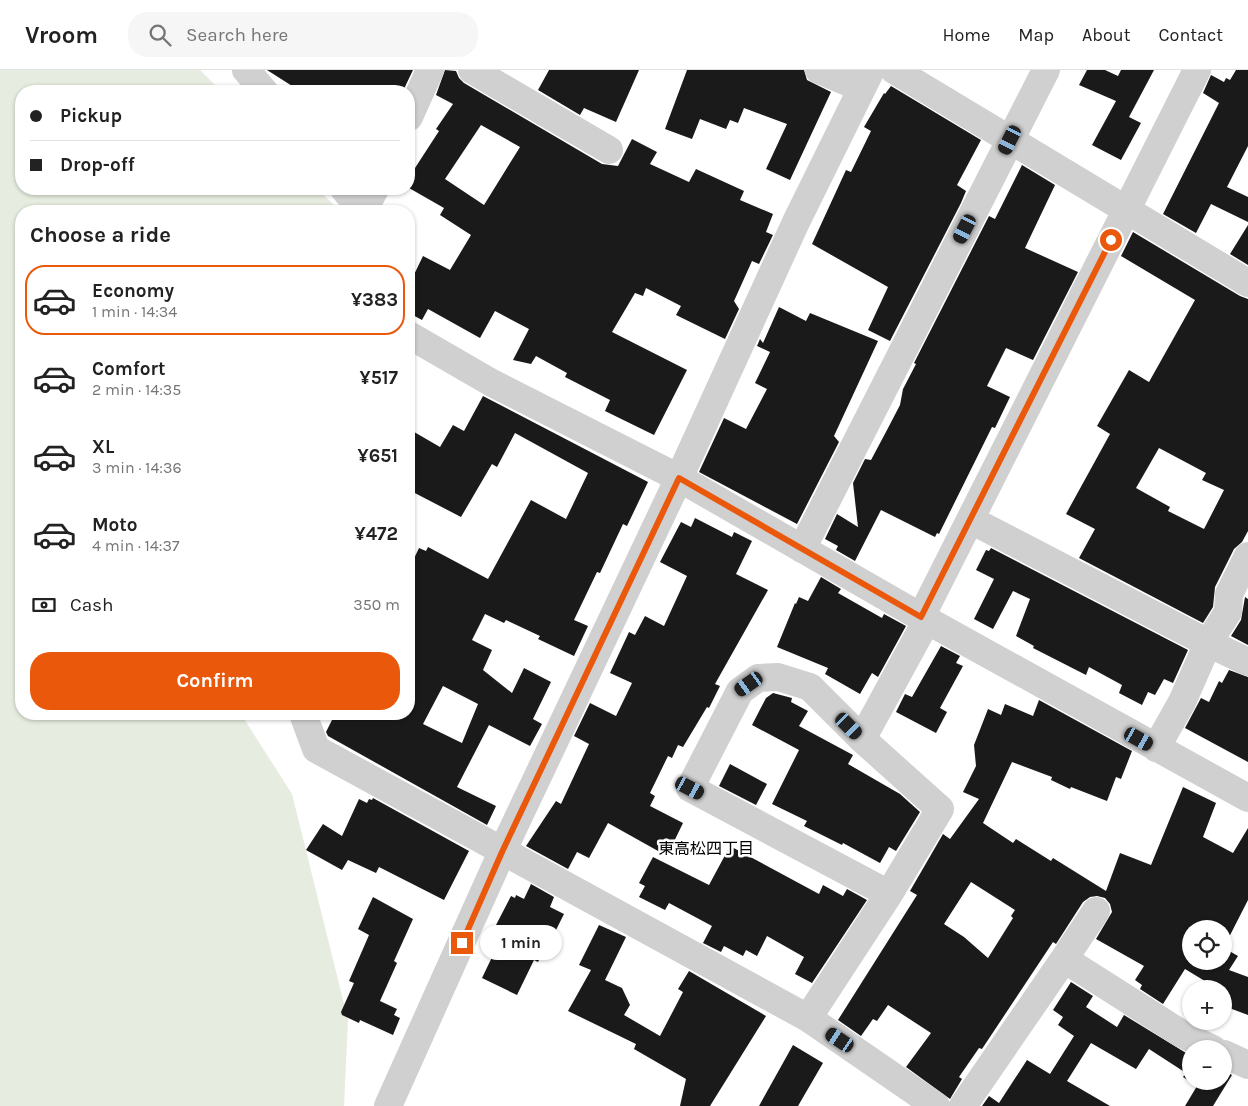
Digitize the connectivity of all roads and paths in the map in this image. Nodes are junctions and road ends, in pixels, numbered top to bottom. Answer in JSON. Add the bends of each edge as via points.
{"nodes":[{"id":1,"x":246,"y":70,"type":"edge"},
{"id":2,"x":430,"y":70,"type":"edge"},
{"id":3,"x":472,"y":70,"type":"edge"},
{"id":4,"x":819,"y":70,"type":"edge"},
{"id":5,"x":894,"y":70,"type":"edge"},
{"id":6,"x":1046,"y":70,"type":"edge"},
{"id":7,"x":1197,"y":70,"type":"edge"},
{"id":8,"x":866,"y":79,"type":"edge"},
{"id":9,"x":259,"y":85,"type":"edge"},
{"id":10,"x":415,"y":104,"type":"edge"},
{"id":11,"x":1010,"y":140,"type":"junction"},
{"id":12,"x":609,"y":150,"type":"dead end"},
{"id":13,"x":349,"y":195,"type":"edge"},
{"id":14,"x":358,"y":205,"type":"edge"},
{"id":15,"x":1126,"y":210,"type":"junction"},
{"id":16,"x":1248,"y":283,"type":"edge"},
{"id":17,"x":415,"y":338,"type":"edge"},
{"id":18,"x":679,"y":478,"type":"junction"},
{"id":19,"x":971,"y":520,"type":"junction"},
{"id":20,"x":802,"y":548,"type":"junction"},
{"id":21,"x":1248,"y":556,"type":"edge"},
{"id":22,"x":924,"y":618,"type":"junction"},
{"id":23,"x":1208,"y":642,"type":"junction"},
{"id":24,"x":1248,"y":662,"type":"edge"},
{"id":25,"x":305,"y":720,"type":"edge"},
{"id":26,"x":862,"y":739,"type":"junction"},
{"id":27,"x":1156,"y":748,"type":"junction"},
{"id":28,"x":1248,"y":798,"type":"edge"},
{"id":29,"x":502,"y":852,"type":"junction"},
{"id":30,"x":889,"y":894,"type":"junction"},
{"id":31,"x":1096,"y":911,"type":"dead end"},
{"id":32,"x":1064,"y":959,"type":"junction"},
{"id":33,"x":808,"y":1018,"type":"junction"},
{"id":34,"x":1194,"y":1040,"type":"edge"},
{"id":35,"x":1232,"y":1058,"type":"edge"},
{"id":36,"x":1248,"y":1065,"type":"edge"},
{"id":37,"x":388,"y":1106,"type":"edge"},
{"id":38,"x":936,"y":1106,"type":"edge"},
{"id":39,"x":963,"y":1106,"type":"edge"}],
"edges":[{"from":1,"to":9,"type":"street"},
{"from":2,"to":10,"type":"street"},
{"from":3,"to":12,"type":"street"},
{"from":4,"to":8,"type":"street"},
{"from":5,"to":11,"type":"street"},
{"from":6,"to":11,"type":"street"},
{"from":7,"to":15,"type":"street"},
{"from":8,"to":18,"type":"street","via":[[796,222]]},
{"from":11,"to":15,"type":"street"},
{"from":11,"to":20,"type":"street"},
{"from":13,"to":14,"type":"street"},
{"from":15,"to":16,"type":"street"},
{"from":15,"to":19,"type":"street"},
{"from":17,"to":18,"type":"street","via":[[492,383]]},
{"from":18,"to":20,"type":"street"},
{"from":18,"to":29,"type":"street"},
{"from":19,"to":22,"type":"street"},
{"from":19,"to":23,"type":"street"},
{"from":20,"to":22,"type":"street"},
{"from":21,"to":23,"type":"street","via":[[1229,594],[1228,612]]},
{"from":22,"to":26,"type":"street"},
{"from":22,"to":27,"type":"street"},
{"from":23,"to":24,"type":"street"},
{"from":23,"to":27,"type":"street","via":[[1182,702]]},
{"from":25,"to":29,"type":"street","via":[[316,749]]},
{"from":26,"to":30,"type":"street","via":[[940,809]]},
{"from":26,"to":30,"type":"street","via":[[810,687],[778,677],[758,678],[740,691],[690,788]]},
{"from":27,"to":28,"type":"street"},
{"from":29,"to":33,"type":"street"},
{"from":29,"to":37,"type":"street"},
{"from":30,"to":33,"type":"street"},
{"from":31,"to":32,"type":"street"},
{"from":32,"to":34,"type":"street"},
{"from":32,"to":39,"type":"street"},
{"from":33,"to":38,"type":"street"},
{"from":35,"to":36,"type":"street"}]}
